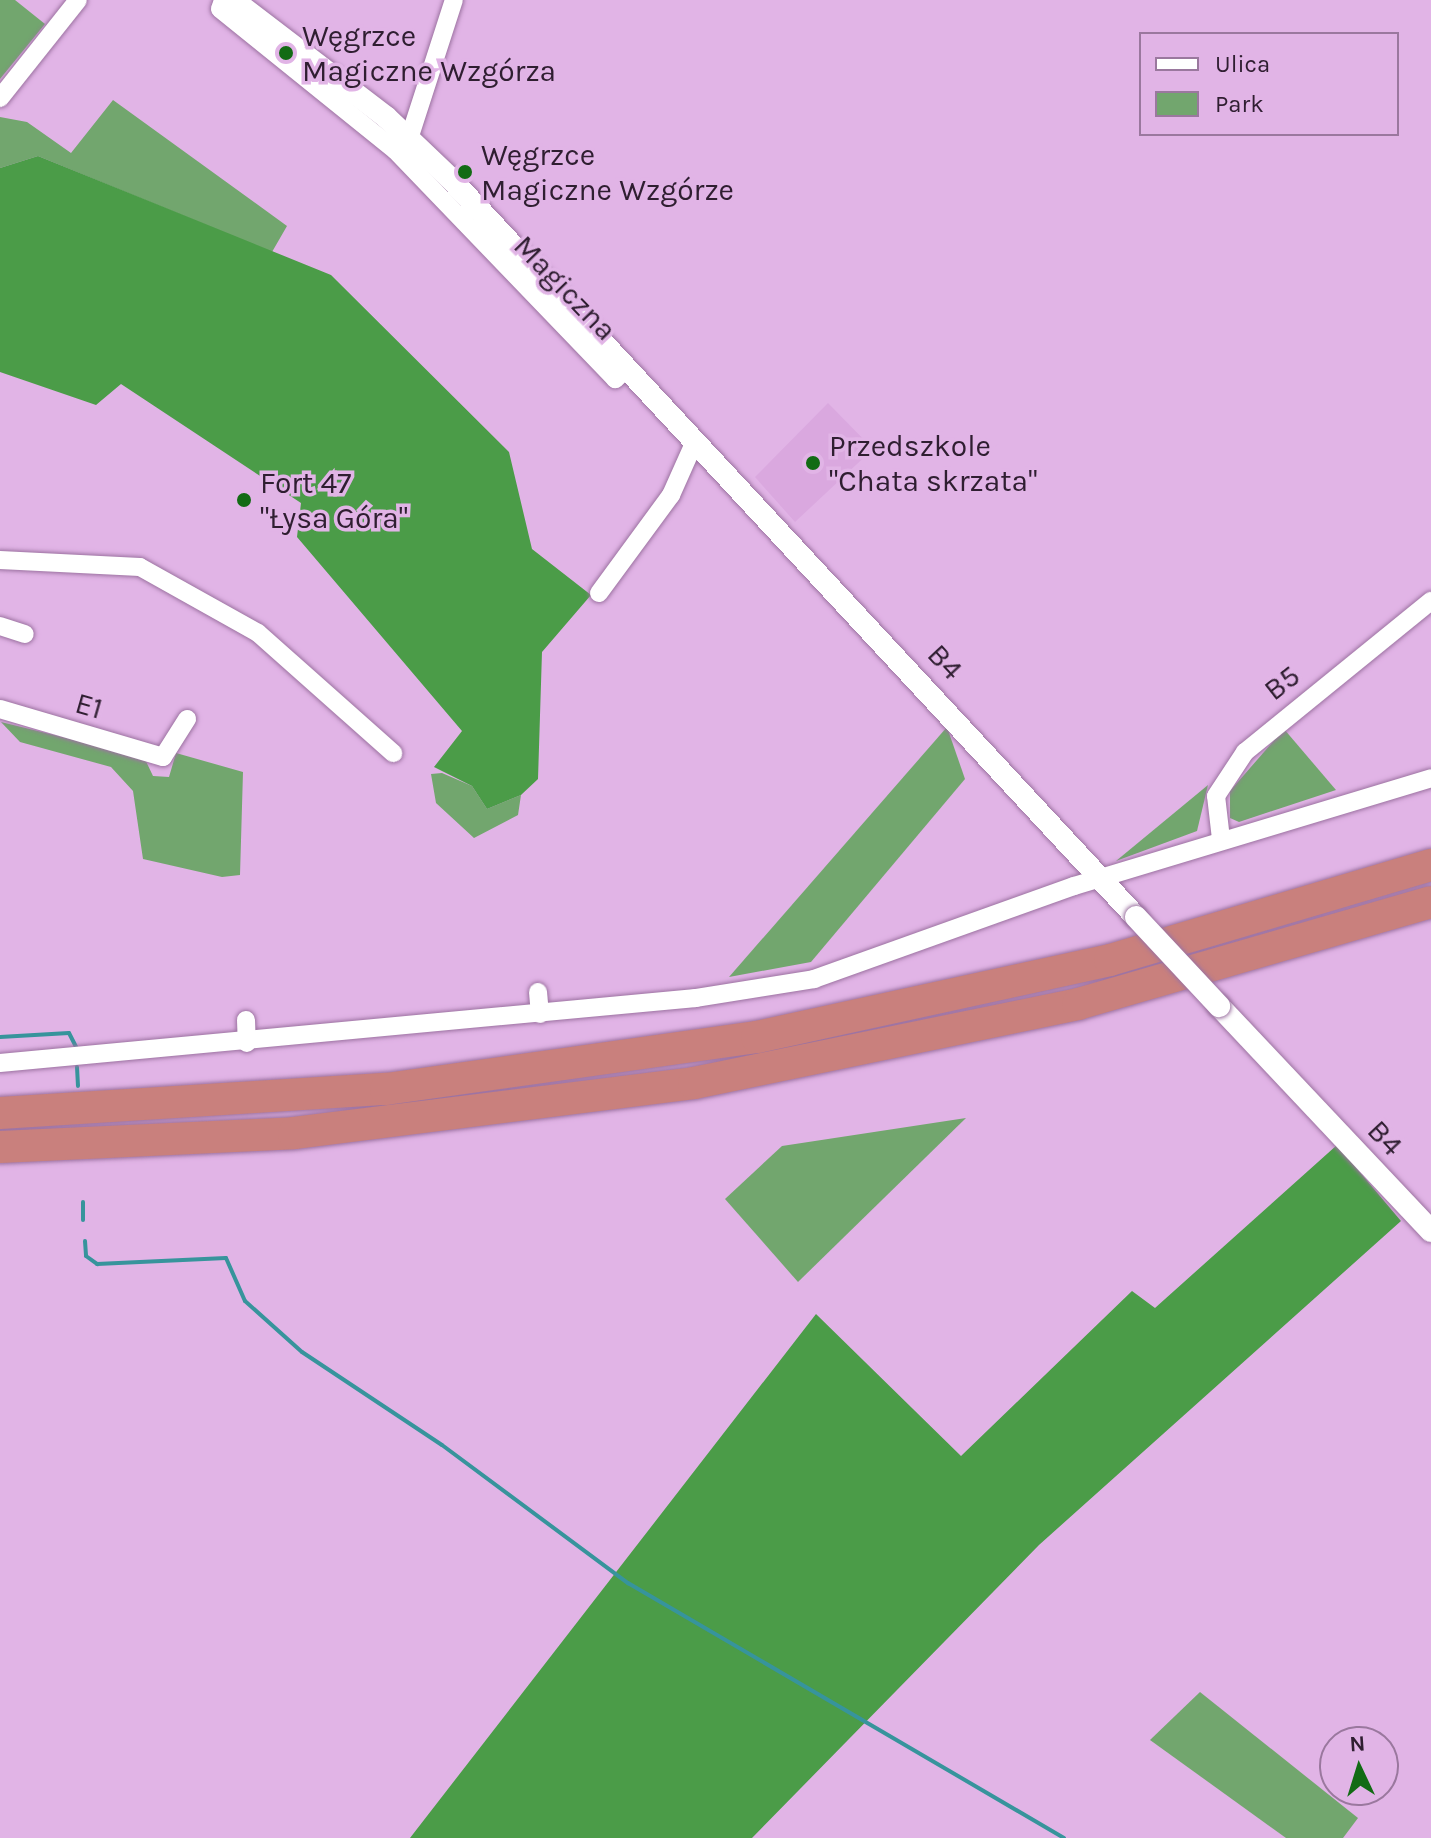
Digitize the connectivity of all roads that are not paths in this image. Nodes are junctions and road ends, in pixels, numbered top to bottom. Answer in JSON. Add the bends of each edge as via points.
{"nodes":[{"id":1,"x":78,"y":0,"type":"edge"},
{"id":2,"x":223,"y":0,"type":"edge"},
{"id":3,"x":233,"y":0,"type":"edge"},
{"id":4,"x":454,"y":0,"type":"edge"},
{"id":5,"x":0,"y":98,"type":"edge"},
{"id":6,"x":409,"y":139,"type":"junction"},
{"id":7,"x":627,"y":369,"type":"junction"},
{"id":8,"x":695,"y":441,"type":"junction"},
{"id":9,"x":0,"y":560,"type":"edge"},
{"id":10,"x":599,"y":593,"type":"dead end"},
{"id":11,"x":1431,"y":601,"type":"edge"},
{"id":12,"x":0,"y":626,"type":"edge"},
{"id":13,"x":25,"y":634,"type":"dead end"},
{"id":14,"x":0,"y":709,"type":"edge"},
{"id":15,"x":187,"y":719,"type":"dead end"},
{"id":16,"x":393,"y":753,"type":"dead end"},
{"id":17,"x":1431,"y":778,"type":"edge"},
{"id":18,"x":1221,"y":839,"type":"junction"},
{"id":19,"x":1431,"y":865,"type":"edge"},
{"id":20,"x":1101,"y":878,"type":"junction"},
{"id":21,"x":1431,"y":902,"type":"edge"},
{"id":22,"x":538,"y":992,"type":"dead end"},
{"id":23,"x":540,"y":1014,"type":"junction"},
{"id":24,"x":246,"y":1020,"type":"dead end"},
{"id":25,"x":247,"y":1043,"type":"junction"},
{"id":26,"x":0,"y":1063,"type":"edge"},
{"id":27,"x":0,"y":1113,"type":"edge"},
{"id":28,"x":0,"y":1147,"type":"edge"},
{"id":29,"x":1431,"y":1231,"type":"edge"}],
"edges":[{"from":1,"to":5,"type":"street"},
{"from":2,"to":7,"type":"street","name":"Magiczna","via":[[220,9],[395,150],[615,379]]},
{"from":3,"to":6,"type":"street","name":"B4"},
{"from":4,"to":6,"type":"street"},
{"from":6,"to":7,"type":"street","name":"B4"},
{"from":7,"to":8,"type":"street","name":"B4"},
{"from":8,"to":10,"type":"street","via":[[671,495]]},
{"from":8,"to":20,"type":"street","name":"B4"},
{"from":9,"to":16,"type":"street","via":[[140,567],[258,633]]},
{"from":11,"to":18,"type":"street","name":"B5","via":[[1245,752],[1216,796]]},
{"from":12,"to":13,"type":"street"},
{"from":14,"to":15,"type":"street","name":"E1","via":[[163,757]]},
{"from":17,"to":18,"type":"street"},
{"from":18,"to":20,"type":"street"},
{"from":19,"to":27,"type":"highway","via":[[1110,960],[757,1037],[386,1089]]},
{"from":20,"to":23,"type":"street","via":[[814,979]]},
{"from":20,"to":29,"type":"street","name":"B4","bridge":true},
{"from":21,"to":28,"type":"highway","via":[[1078,1004],[708,1080],[309,1131]]},
{"from":22,"to":23,"type":"street"},
{"from":23,"to":25,"type":"street"},
{"from":24,"to":25,"type":"street"},
{"from":25,"to":26,"type":"street"}]}
